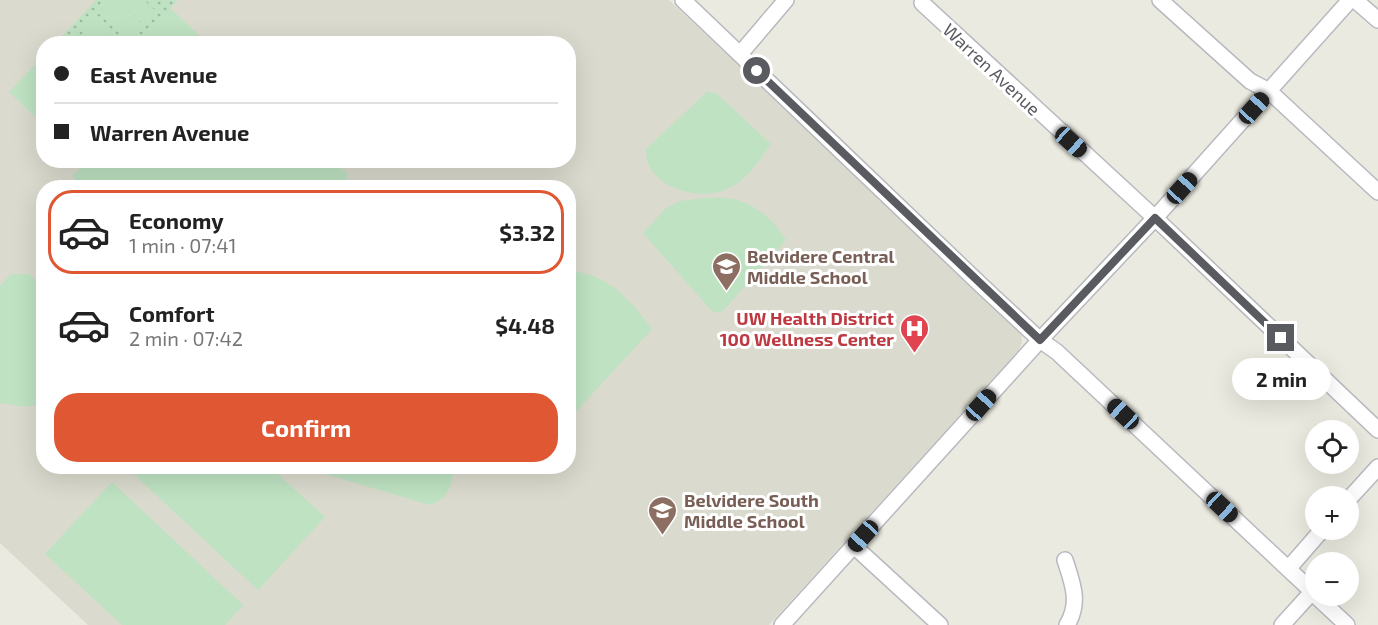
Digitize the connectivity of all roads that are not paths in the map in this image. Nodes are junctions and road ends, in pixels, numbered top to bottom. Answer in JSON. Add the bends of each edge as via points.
{"nodes":[{"id":1,"x":683,"y":0,"type":"edge"},
{"id":2,"x":786,"y":0,"type":"edge"},
{"id":3,"x":1160,"y":0,"type":"edge"},
{"id":4,"x":1350,"y":0,"type":"edge"},
{"id":5,"x":1355,"y":0,"type":"edge"},
{"id":6,"x":922,"y":3,"type":"dead end"},
{"id":7,"x":1378,"y":20,"type":"edge"},
{"id":8,"x":740,"y":54,"type":"junction"},
{"id":9,"x":1269,"y":91,"type":"junction"},
{"id":10,"x":1378,"y":192,"type":"edge"},
{"id":11,"x":1155,"y":218,"type":"junction"},
{"id":12,"x":1040,"y":340,"type":"junction"},
{"id":13,"x":1378,"y":430,"type":"edge"},
{"id":14,"x":1378,"y":468,"type":"edge"},
{"id":15,"x":1359,"y":488,"type":"edge"},
{"id":16,"x":1313,"y":540,"type":"edge"},
{"id":17,"x":854,"y":546,"type":"junction"},
{"id":18,"x":1065,"y":560,"type":"dead end"},
{"id":19,"x":1288,"y":569,"type":"junction"},
{"id":20,"x":1305,"y":585,"type":"edge"},
{"id":21,"x":1305,"y":603,"type":"edge"},
{"id":22,"x":1327,"y":606,"type":"edge"},
{"id":23,"x":782,"y":625,"type":"edge"},
{"id":24,"x":940,"y":625,"type":"edge"},
{"id":25,"x":1067,"y":625,"type":"edge"},
{"id":26,"x":1282,"y":625,"type":"edge"},
{"id":27,"x":1347,"y":625,"type":"edge"}],
"edges":[{"from":1,"to":8,"type":"street"},
{"from":2,"to":8,"type":"street"},
{"from":3,"to":9,"type":"street","via":[[1250,81]]},
{"from":4,"to":9,"type":"street"},
{"from":5,"to":7,"type":"street"},
{"from":6,"to":11,"type":"street","name":"Warren Avenue"},
{"from":8,"to":12,"type":"street"},
{"from":9,"to":10,"type":"street"},
{"from":9,"to":11,"type":"street"},
{"from":11,"to":12,"type":"street"},
{"from":11,"to":13,"type":"street","name":"Warren Avenue"},
{"from":12,"to":17,"type":"street"},
{"from":12,"to":19,"type":"street"},
{"from":14,"to":15,"type":"street"},
{"from":16,"to":19,"type":"street"},
{"from":17,"to":23,"type":"street"},
{"from":17,"to":24,"type":"street"},
{"from":18,"to":25,"type":"street","via":[[1075,597]]},
{"from":19,"to":20,"type":"street"},
{"from":21,"to":26,"type":"street"},
{"from":22,"to":27,"type":"street"}]}
